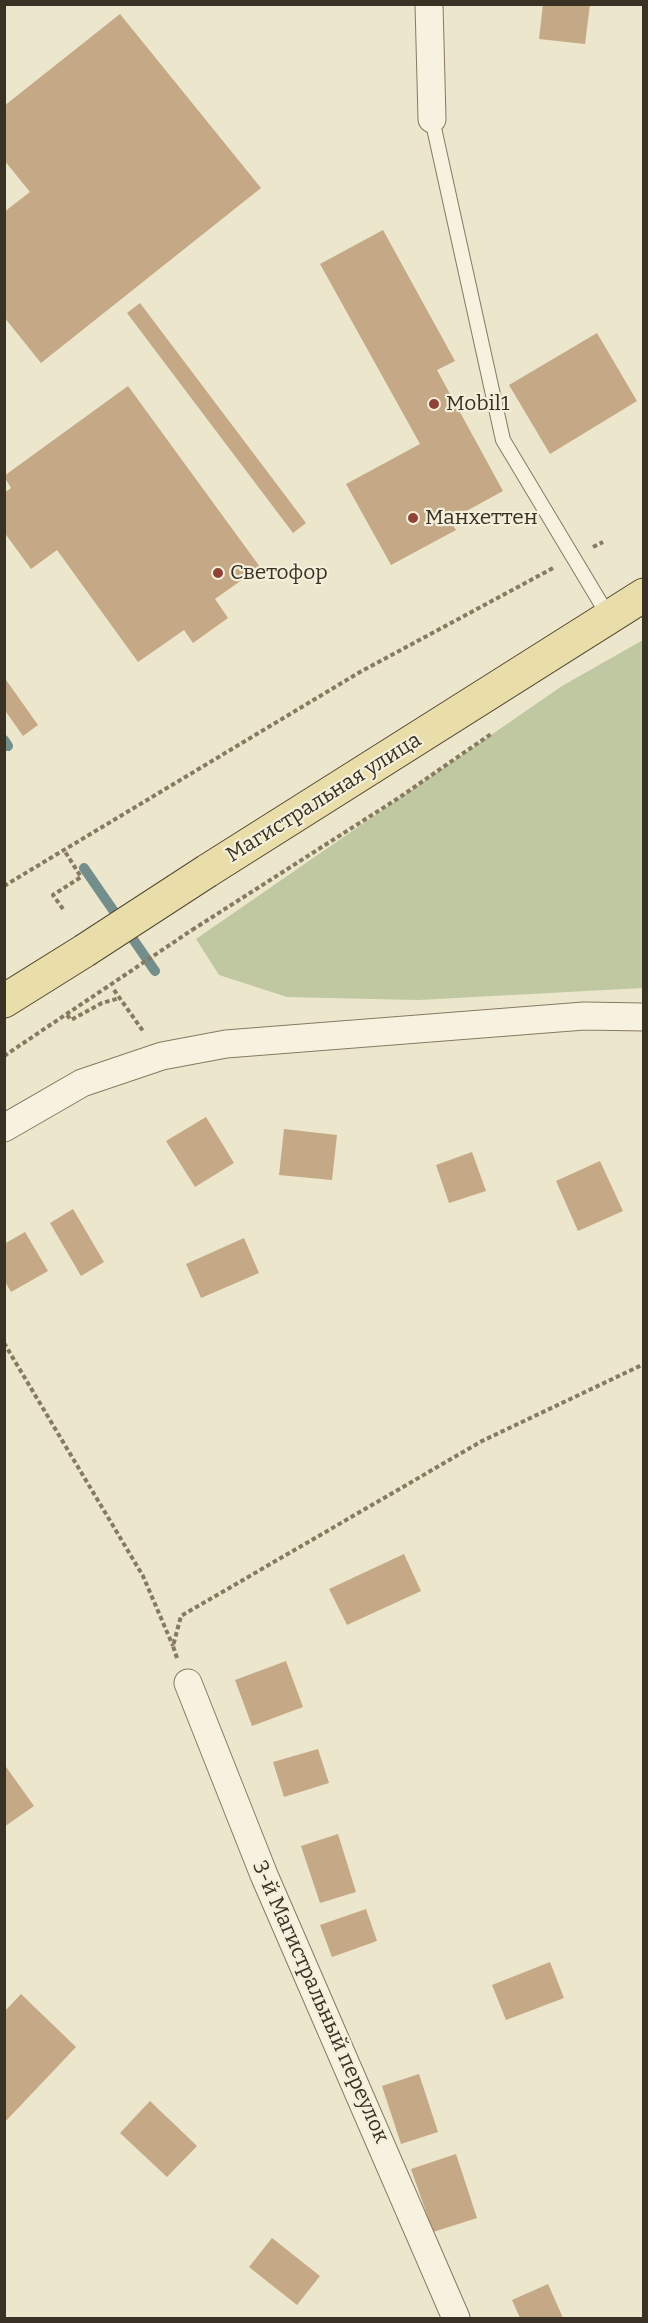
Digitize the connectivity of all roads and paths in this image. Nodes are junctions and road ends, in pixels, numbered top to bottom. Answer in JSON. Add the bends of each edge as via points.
{"nodes":[{"id":1,"x":429,"y":4,"type":"edge"},
{"id":2,"x":432,"y":119,"type":"joint"},
{"id":3,"x":603,"y":542,"type":"dead end"},
{"id":4,"x":573,"y":557,"type":"junction"},
{"id":5,"x":644,"y":595,"type":"edge"},
{"id":6,"x":609,"y":617,"type":"junction"},
{"id":7,"x":501,"y":728,"type":"dead end"},
{"id":8,"x":64,"y":850,"type":"junction"},
{"id":9,"x":4,"y":886,"type":"edge"},
{"id":10,"x":63,"y":909,"type":"dead end"},
{"id":11,"x":114,"y":990,"type":"dead end"},
{"id":12,"x":120,"y":998,"type":"junction"},
{"id":13,"x":4,"y":1001,"type":"edge"},
{"id":14,"x":67,"y":1015,"type":"junction"},
{"id":15,"x":644,"y":1017,"type":"edge"},
{"id":16,"x":4,"y":1056,"type":"edge"},
{"id":17,"x":162,"y":1056,"type":"junction"},
{"id":18,"x":4,"y":1128,"type":"edge"},
{"id":19,"x":4,"y":1343,"type":"edge"},
{"id":20,"x":644,"y":1364,"type":"edge"},
{"id":21,"x":173,"y":1646,"type":"junction"},
{"id":22,"x":188,"y":1683,"type":"joint"},
{"id":23,"x":456,"y":2319,"type":"edge"}],
"edges":[{"from":1,"to":2,"type":"street"},
{"from":2,"to":4,"type":"lane","via":[[503,440]]},
{"from":3,"to":4,"type":"path"},
{"from":4,"to":6,"type":"lane"},
{"from":4,"to":8,"type":"path","via":[[375,664]]},
{"from":5,"to":6,"type":"main road","name":"Магистральная улица"},
{"from":6,"to":13,"type":"main road","name":"Магистральная улица","bridge":true},
{"from":7,"to":14,"type":"path","bridge":true},
{"from":8,"to":9,"type":"path"},
{"from":8,"to":10,"type":"path","via":[[81,878],[53,895]]},
{"from":11,"to":12,"type":"path"},
{"from":12,"to":14,"type":"path","via":[[71,1020]]},
{"from":12,"to":17,"type":"path"},
{"from":14,"to":16,"type":"path"},
{"from":15,"to":17,"type":"street","via":[[584,1016],[250,1042]]},
{"from":17,"to":18,"type":"street","via":[[82,1083]]},
{"from":19,"to":21,"type":"path","via":[[143,1576]]},
{"from":20,"to":21,"type":"path","via":[[482,1441],[181,1616]]},
{"from":21,"to":22,"type":"path"},
{"from":22,"to":23,"type":"street","name":"3-й Магистральный переулок","via":[[264,1875]]}]}
